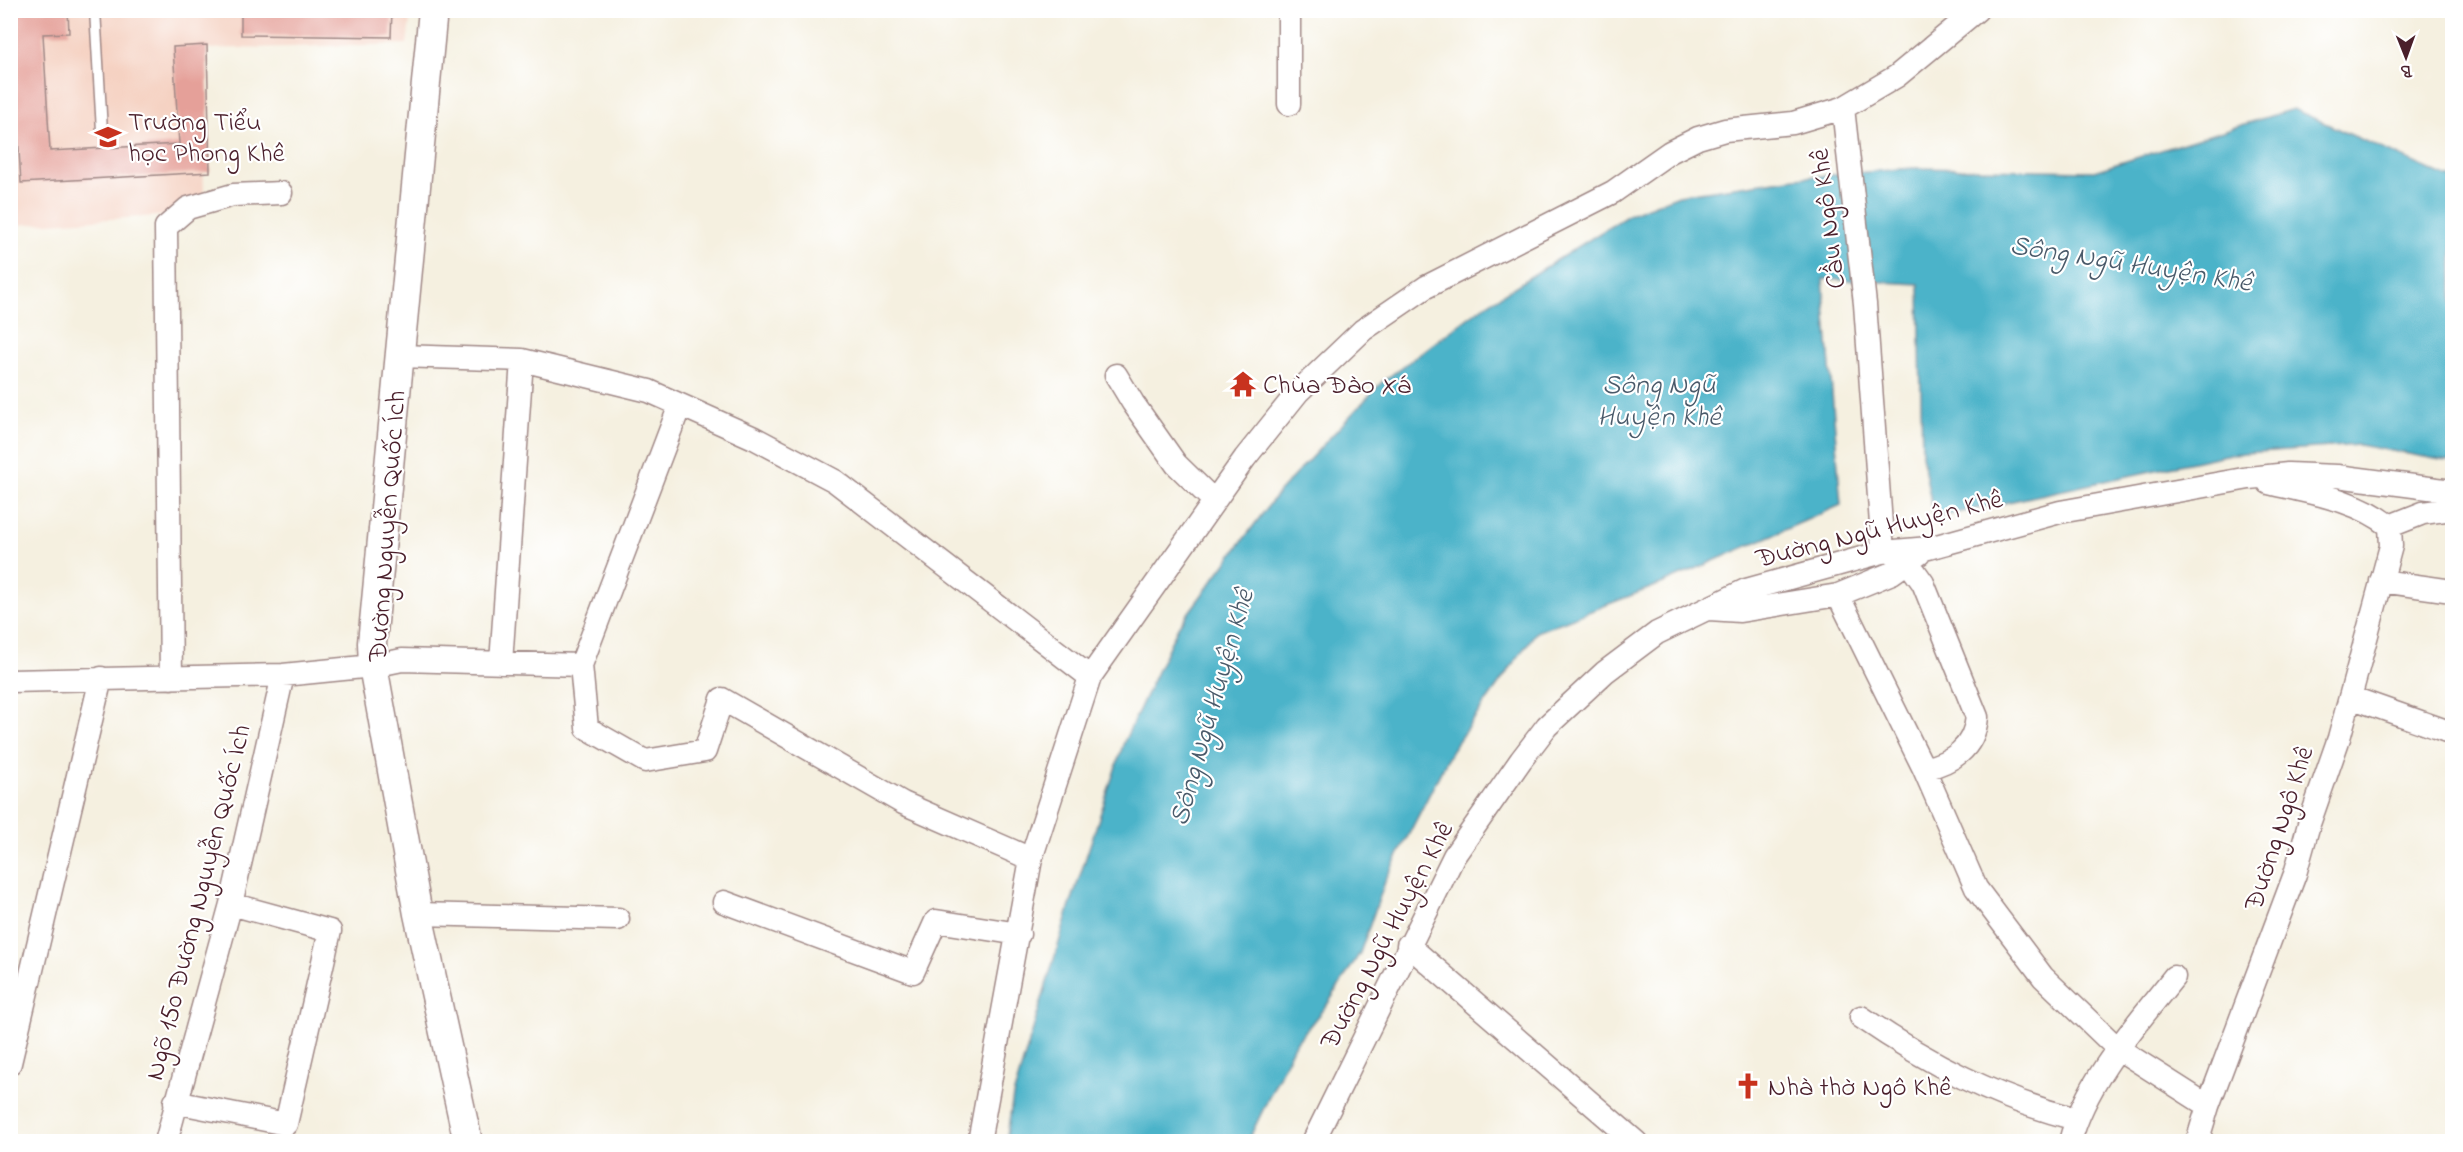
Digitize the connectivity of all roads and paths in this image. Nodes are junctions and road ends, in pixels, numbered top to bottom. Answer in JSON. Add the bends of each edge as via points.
{"nodes":[{"id":1,"x":95,"y":10,"type":"edge"},
{"id":2,"x":433,"y":10,"type":"edge"},
{"id":3,"x":1289,"y":10,"type":"edge"},
{"id":4,"x":1977,"y":10,"type":"edge"},
{"id":5,"x":1289,"y":104,"type":"dead end"},
{"id":6,"x":1844,"y":118,"type":"junction"},
{"id":7,"x":102,"y":131,"type":"dead end"},
{"id":8,"x":281,"y":193,"type":"dead end"},
{"id":9,"x":399,"y":356,"type":"junction"},
{"id":10,"x":522,"y":360,"type":"junction"},
{"id":11,"x":1116,"y":375,"type":"dead end"},
{"id":12,"x":680,"y":405,"type":"junction"},
{"id":13,"x":2249,"y":478,"type":"junction"},
{"id":14,"x":2452,"y":491,"type":"edge"},
{"id":15,"x":1214,"y":501,"type":"junction"},
{"id":16,"x":2452,"y":509,"type":"edge"},
{"id":17,"x":2390,"y":526,"type":"junction"},
{"id":18,"x":1929,"y":548,"type":"junction"},
{"id":19,"x":1883,"y":552,"type":"junction"},
{"id":20,"x":1908,"y":562,"type":"junction"},
{"id":21,"x":2381,"y":581,"type":"junction"},
{"id":22,"x":2452,"y":591,"type":"edge"},
{"id":23,"x":1838,"y":595,"type":"junction"},
{"id":24,"x":1707,"y":609,"type":"junction"},
{"id":25,"x":501,"y":663,"type":"junction"},
{"id":26,"x":373,"y":666,"type":"junction"},
{"id":27,"x":581,"y":666,"type":"junction"},
{"id":28,"x":283,"y":675,"type":"junction"},
{"id":29,"x":1090,"y":677,"type":"junction"},
{"id":30,"x":101,"y":678,"type":"junction"},
{"id":31,"x":171,"y":678,"type":"junction"},
{"id":32,"x":10,"y":681,"type":"edge"},
{"id":33,"x":2350,"y":697,"type":"junction"},
{"id":34,"x":2452,"y":733,"type":"edge"},
{"id":35,"x":1924,"y":770,"type":"junction"},
{"id":36,"x":1031,"y":859,"type":"junction"},
{"id":37,"x":724,"y":902,"type":"dead end"},
{"id":38,"x":231,"y":904,"type":"junction"},
{"id":39,"x":418,"y":914,"type":"junction"},
{"id":40,"x":618,"y":919,"type":"dead end"},
{"id":41,"x":1019,"y":934,"type":"junction"},
{"id":42,"x":1408,"y":945,"type":"junction"},
{"id":43,"x":2174,"y":977,"type":"dead end"},
{"id":44,"x":1861,"y":1017,"type":"dead end"},
{"id":45,"x":2117,"y":1048,"type":"junction"},
{"id":46,"x":10,"y":1063,"type":"edge"},
{"id":47,"x":176,"y":1102,"type":"junction"},
{"id":48,"x":2208,"y":1107,"type":"junction"},
{"id":49,"x":2076,"y":1119,"type":"junction"},
{"id":50,"x":166,"y":1142,"type":"edge"},
{"id":51,"x":468,"y":1142,"type":"edge"},
{"id":52,"x":979,"y":1142,"type":"edge"},
{"id":53,"x":1313,"y":1142,"type":"edge"},
{"id":54,"x":1636,"y":1142,"type":"edge"},
{"id":55,"x":2070,"y":1142,"type":"edge"},
{"id":56,"x":2197,"y":1142,"type":"edge"}],
"edges":[{"from":1,"to":7,"type":"lane"},
{"from":2,"to":9,"type":"street","name":"Đường Nguyễn Quốc Ích"},
{"from":3,"to":5,"type":"street"},
{"from":4,"to":6,"type":"street"},
{"from":6,"to":15,"type":"street","via":[[1725,130],[1698,138],[1670,152],[1613,192],[1426,287],[1363,330],[1298,392]]},
{"from":6,"to":19,"type":"street","name":"Cầu Ngô Khê","via":[[1865,304]]},
{"from":8,"to":31,"type":"street","via":[[233,195],[188,208],[166,227]]},
{"from":9,"to":10,"type":"street"},
{"from":9,"to":26,"type":"street","name":"Đường Nguyễn Quốc Ích","via":[[379,552]]},
{"from":10,"to":12,"type":"street","via":[[649,391]]},
{"from":10,"to":25,"type":"street"},
{"from":11,"to":15,"type":"street","via":[[1176,464]]},
{"from":12,"to":27,"type":"street"},
{"from":12,"to":29,"type":"street","via":[[835,481]]},
{"from":13,"to":14,"type":"street","name":"Đường Ngũ Huyện Khê","via":[[2288,474],[2337,476]]},
{"from":13,"to":17,"type":"street","via":[[2343,502],[2372,512]]},
{"from":13,"to":18,"type":"street","name":"Đường Ngũ Huyện Khê","via":[[2061,512]]},
{"from":15,"to":29,"type":"street"},
{"from":16,"to":17,"type":"street","via":[[2423,513]]},
{"from":17,"to":21,"type":"street","name":"Đường Ngô Khê","via":[[2391,546]]},
{"from":18,"to":19,"type":"street","name":"Đường Ngũ Huyện Khê"},
{"from":18,"to":20,"type":"street"},
{"from":19,"to":24,"type":"street","name":"Đường Ngũ Huyện Khê","via":[[1746,590]]},
{"from":20,"to":23,"type":"street","via":[[1892,573]]},
{"from":20,"to":35,"type":"street","via":[[1923,584],[1977,717],[1976,731],[1964,750]]},
{"from":21,"to":22,"type":"street"},
{"from":21,"to":33,"type":"street","name":"Đường Ngô Khê"},
{"from":23,"to":24,"type":"street","via":[[1740,611]]},
{"from":23,"to":35,"type":"street"},
{"from":24,"to":42,"type":"street","name":"Đường Ngũ Huyện Khê","via":[[1657,633],[1605,672],[1547,726],[1454,856]]},
{"from":25,"to":26,"type":"street","via":[[402,660]]},
{"from":25,"to":27,"type":"street"},
{"from":26,"to":28,"type":"street"},
{"from":26,"to":39,"type":"street","name":"Đường Nguyễn Quốc Ích"},
{"from":27,"to":36,"type":"street","via":[[588,728],[645,761],[705,751],[722,699],[903,803]]},
{"from":28,"to":31,"type":"street"},
{"from":28,"to":38,"type":"street","name":"Ngõ 150 Đường Nguyễn Quốc Ích"},
{"from":29,"to":36,"type":"street"},
{"from":30,"to":31,"type":"street"},
{"from":30,"to":32,"type":"street"},
{"from":30,"to":46,"type":"street"},
{"from":33,"to":34,"type":"street"},
{"from":33,"to":48,"type":"street","name":"Đường Ngô Khê","via":[[2295,874]]},
{"from":35,"to":45,"type":"street","via":[[1976,888],[2043,977]]},
{"from":36,"to":41,"type":"street"},
{"from":37,"to":41,"type":"street","via":[[914,972],[936,921]]},
{"from":38,"to":47,"type":"street","name":"Ngõ 150 Đường Nguyễn Quốc Ích"},
{"from":38,"to":47,"type":"street","via":[[330,931],[286,1124]]},
{"from":39,"to":40,"type":"street"},
{"from":39,"to":51,"type":"street","name":"Đường Nguyễn Quốc Ích"},
{"from":41,"to":52,"type":"street"},
{"from":42,"to":53,"type":"street","name":"Đường Ngũ Huyện Khê"},
{"from":42,"to":54,"type":"street"},
{"from":43,"to":45,"type":"street"},
{"from":44,"to":49,"type":"street","via":[[1956,1076],[2007,1098]]},
{"from":45,"to":48,"type":"street"},
{"from":45,"to":49,"type":"street"},
{"from":47,"to":50,"type":"street","name":"Ngõ 150 Đường Nguyễn Quốc Ích"},
{"from":48,"to":56,"type":"street","name":"Đường Ngô Khê"},
{"from":49,"to":55,"type":"street"}]}
